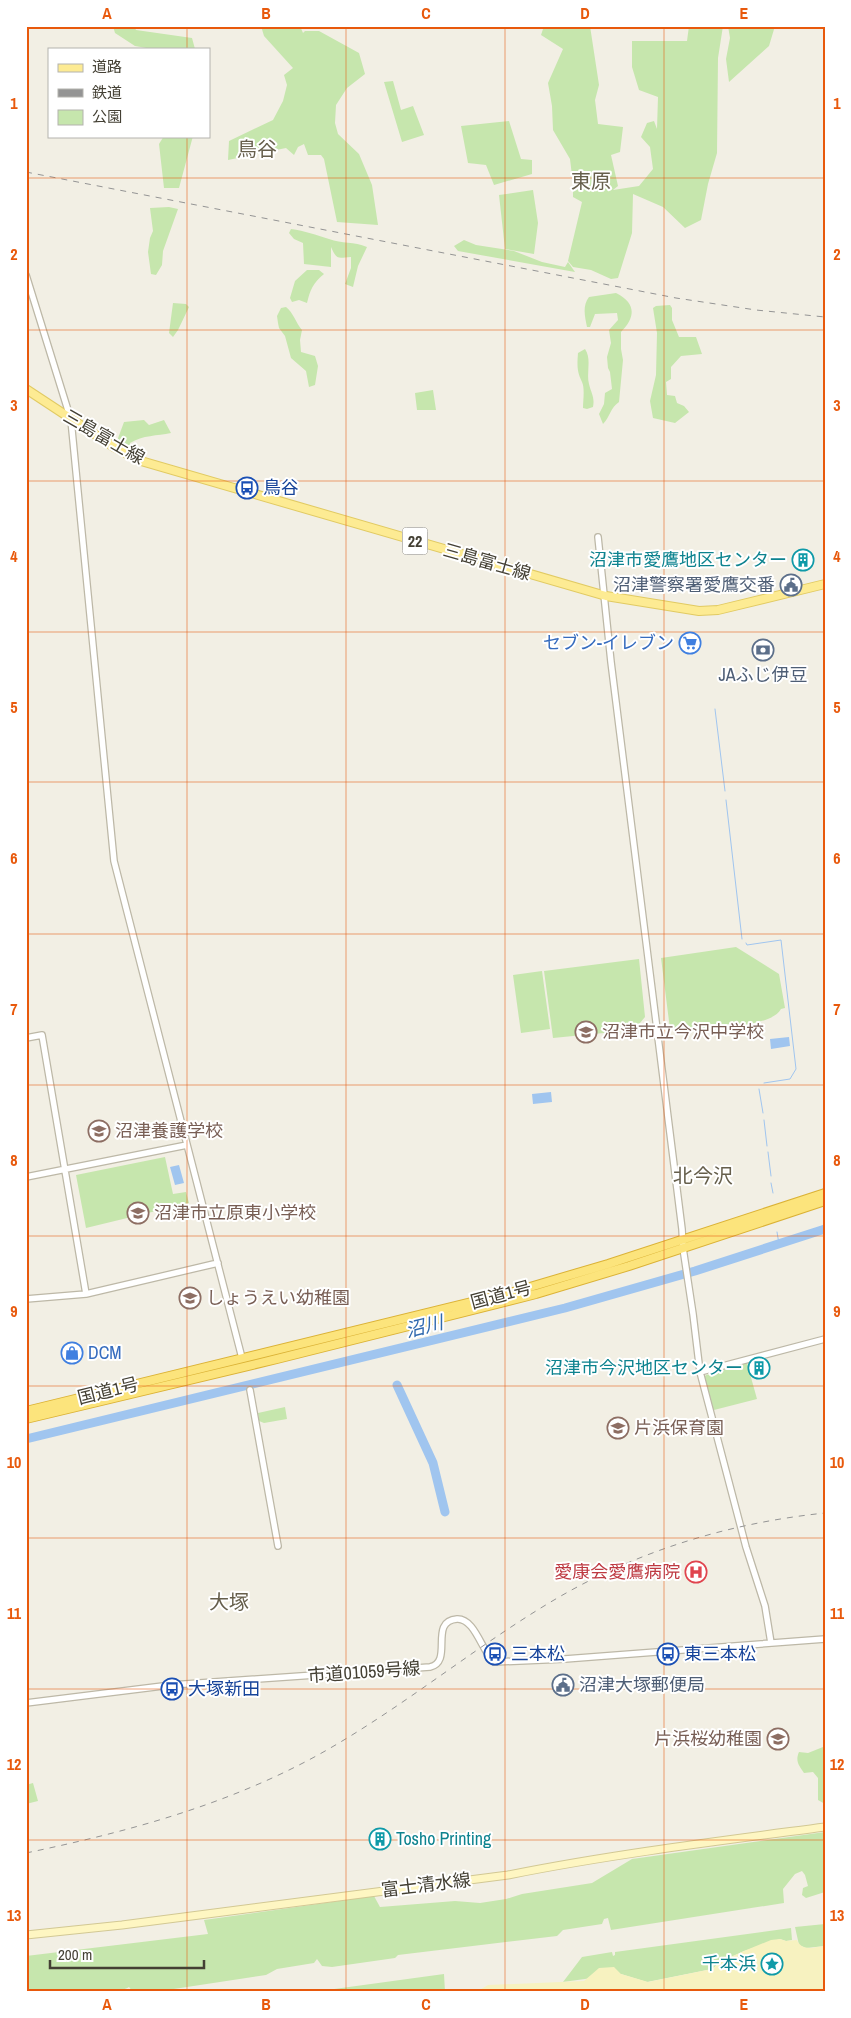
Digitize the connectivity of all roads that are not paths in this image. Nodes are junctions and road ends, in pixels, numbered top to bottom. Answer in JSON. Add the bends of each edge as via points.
{"nodes":[{"id":1,"x":26,"y":275,"type":"edge"},
{"id":2,"x":26,"y":389,"type":"edge"},
{"id":3,"x":71,"y":420,"type":"junction"},
{"id":4,"x":598,"y":537,"type":"dead end"},
{"id":5,"x":825,"y":584,"type":"edge"},
{"id":6,"x":606,"y":596,"type":"junction"},
{"id":7,"x":26,"y":1038,"type":"edge"},
{"id":8,"x":187,"y":1145,"type":"junction"},
{"id":9,"x":64,"y":1169,"type":"junction"},
{"id":10,"x":26,"y":1177,"type":"edge"},
{"id":11,"x":825,"y":1193,"type":"edge"},
{"id":12,"x":825,"y":1201,"type":"edge"},
{"id":13,"x":682,"y":1240,"type":"junction"},
{"id":14,"x":682,"y":1248,"type":"junction"},
{"id":15,"x":218,"y":1263,"type":"junction"},
{"id":16,"x":86,"y":1294,"type":"junction"},
{"id":17,"x":26,"y":1299,"type":"edge"},
{"id":18,"x":825,"y":1338,"type":"edge"},
{"id":19,"x":242,"y":1358,"type":"junction"},
{"id":20,"x":700,"y":1372,"type":"junction"},
{"id":21,"x":250,"y":1390,"type":"dead end"},
{"id":22,"x":26,"y":1411,"type":"edge"},
{"id":23,"x":26,"y":1419,"type":"edge"},
{"id":24,"x":278,"y":1546,"type":"dead end"},
{"id":25,"x":825,"y":1639,"type":"edge"},
{"id":26,"x":771,"y":1643,"type":"junction"},
{"id":27,"x":26,"y":1703,"type":"edge"},
{"id":28,"x":825,"y":1827,"type":"edge"},
{"id":29,"x":26,"y":1935,"type":"edge"}],
"edges":[{"from":1,"to":3,"type":"street"},
{"from":2,"to":3,"type":"main road","name":"三島富士線","number":"22"},
{"from":3,"to":6,"type":"main road","name":"三島富士線","number":"22","via":[[141,461]]},
{"from":3,"to":8,"type":"street","via":[[114,861]]},
{"from":4,"to":6,"type":"street"},
{"from":5,"to":6,"type":"main road","name":"三島富士線","number":"22","via":[[718,610],[699,611]]},
{"from":6,"to":13,"type":"street","via":[[611,662]]},
{"from":7,"to":9,"type":"street","via":[[42,1035]]},
{"from":8,"to":9,"type":"street"},
{"from":8,"to":15,"type":"street"},
{"from":9,"to":10,"type":"street"},
{"from":9,"to":16,"type":"street"},
{"from":11,"to":13,"type":"highway","name":"国道1号"},
{"from":12,"to":14,"type":"highway","name":"国道1号"},
{"from":13,"to":14,"type":"street"},
{"from":13,"to":19,"type":"highway","name":"国道1号","via":[[520,1290]]},
{"from":14,"to":20,"type":"street"},
{"from":14,"to":23,"type":"highway","name":"国道1号","via":[[480,1308]]},
{"from":15,"to":16,"type":"street"},
{"from":15,"to":19,"type":"street"},
{"from":16,"to":17,"type":"street"},
{"from":18,"to":20,"type":"street"},
{"from":19,"to":22,"type":"highway","name":"国道1号"},
{"from":20,"to":26,"type":"street","via":[[746,1547],[765,1606]]},
{"from":21,"to":24,"type":"street"},
{"from":25,"to":26,"type":"street","name":"市道01059号線"},
{"from":26,"to":27,"type":"street","name":"市道01059号線","via":[[494,1662],[470,1625],[457,1619],[442,1630],[441,1659],[430,1667],[171,1685]]},
{"from":28,"to":29,"type":"main road","name":"富士清水線","via":[[663,1848],[508,1875]]}]}
